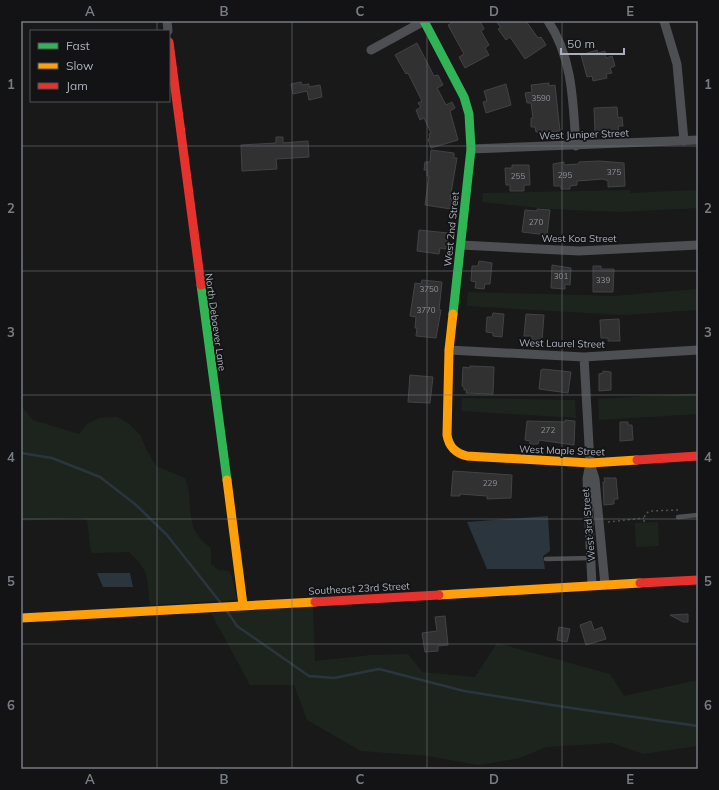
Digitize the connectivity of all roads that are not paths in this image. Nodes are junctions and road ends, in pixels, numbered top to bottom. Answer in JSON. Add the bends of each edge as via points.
{"nodes":[{"id":1,"x":424,"y":21,"type":"edge"},
{"id":2,"x":548,"y":21,"type":"edge"},
{"id":3,"x":664,"y":21,"type":"edge"},
{"id":4,"x":170,"y":50,"type":"edge"},
{"id":5,"x":371,"y":50,"type":"dead end"},
{"id":6,"x":698,"y":140,"type":"edge"},
{"id":7,"x":684,"y":141,"type":"junction"},
{"id":8,"x":576,"y":146,"type":"junction"},
{"id":9,"x":471,"y":149,"type":"junction"},
{"id":10,"x":461,"y":245,"type":"junction"},
{"id":11,"x":698,"y":245,"type":"edge"},
{"id":12,"x":449,"y":350,"type":"junction"},
{"id":13,"x":698,"y":350,"type":"edge"},
{"id":14,"x":584,"y":357,"type":"junction"},
{"id":15,"x":452,"y":449,"type":"joint"},
{"id":16,"x":698,"y":456,"type":"edge"},
{"id":17,"x":590,"y":463,"type":"junction"},
{"id":18,"x":698,"y":515,"type":"edge"},
{"id":19,"x":678,"y":516,"type":"dead end"},
{"id":20,"x":591,"y":558,"type":"junction"},
{"id":21,"x":546,"y":559,"type":"dead end"},
{"id":22,"x":698,"y":580,"type":"edge"},
{"id":23,"x":605,"y":585,"type":"junction"},
{"id":24,"x":592,"y":586,"type":"junction"},
{"id":25,"x":243,"y":605,"type":"junction"},
{"id":26,"x":21,"y":618,"type":"edge"}],
"edges":[{"from":1,"to":5,"type":"street"},
{"from":1,"to":9,"type":"street","name":"West 2nd Street","via":[[464,97],[469,114]]},
{"from":2,"to":8,"type":"street","via":[[561,46],[568,69]]},
{"from":3,"to":7,"type":"street","via":[[677,64]]},
{"from":4,"to":25,"type":"street","name":"North Deboever Lane"},
{"from":6,"to":7,"type":"street","name":"West Juniper Street"},
{"from":7,"to":8,"type":"street","name":"West Juniper Street"},
{"from":8,"to":9,"type":"street","name":"West Juniper Street"},
{"from":9,"to":10,"type":"street","name":"West 2nd Street"},
{"from":10,"to":11,"type":"street","name":"West Koa Street","via":[[579,251]]},
{"from":10,"to":12,"type":"street","name":"West 2nd Street"},
{"from":12,"to":14,"type":"street","name":"West Laurel Street"},
{"from":12,"to":15,"type":"street","name":"West 2nd Street","via":[[447,435]]},
{"from":13,"to":14,"type":"street","name":"West Laurel Street"},
{"from":14,"to":17,"type":"street","name":"West 3rd Street"},
{"from":15,"to":17,"type":"street","name":"West Maple Street","via":[[467,456]]},
{"from":16,"to":17,"type":"street","name":"West Maple Street"},
{"from":17,"to":20,"type":"street","name":"West 3rd Street","via":[[587,479]]},
{"from":17,"to":23,"type":"street","name":"West 3rd Street","via":[[595,479]]},
{"from":18,"to":19,"type":"lane"},
{"from":20,"to":21,"type":"lane"},
{"from":20,"to":24,"type":"street","name":"West 3rd Street"},
{"from":22,"to":23,"type":"street","name":"Southeast 23rd Street"},
{"from":23,"to":24,"type":"street","name":"Southeast 23rd Street"},
{"from":24,"to":25,"type":"street","name":"Southeast 23rd Street"},
{"from":25,"to":26,"type":"street","name":"Southeast 23rd Street"}]}
